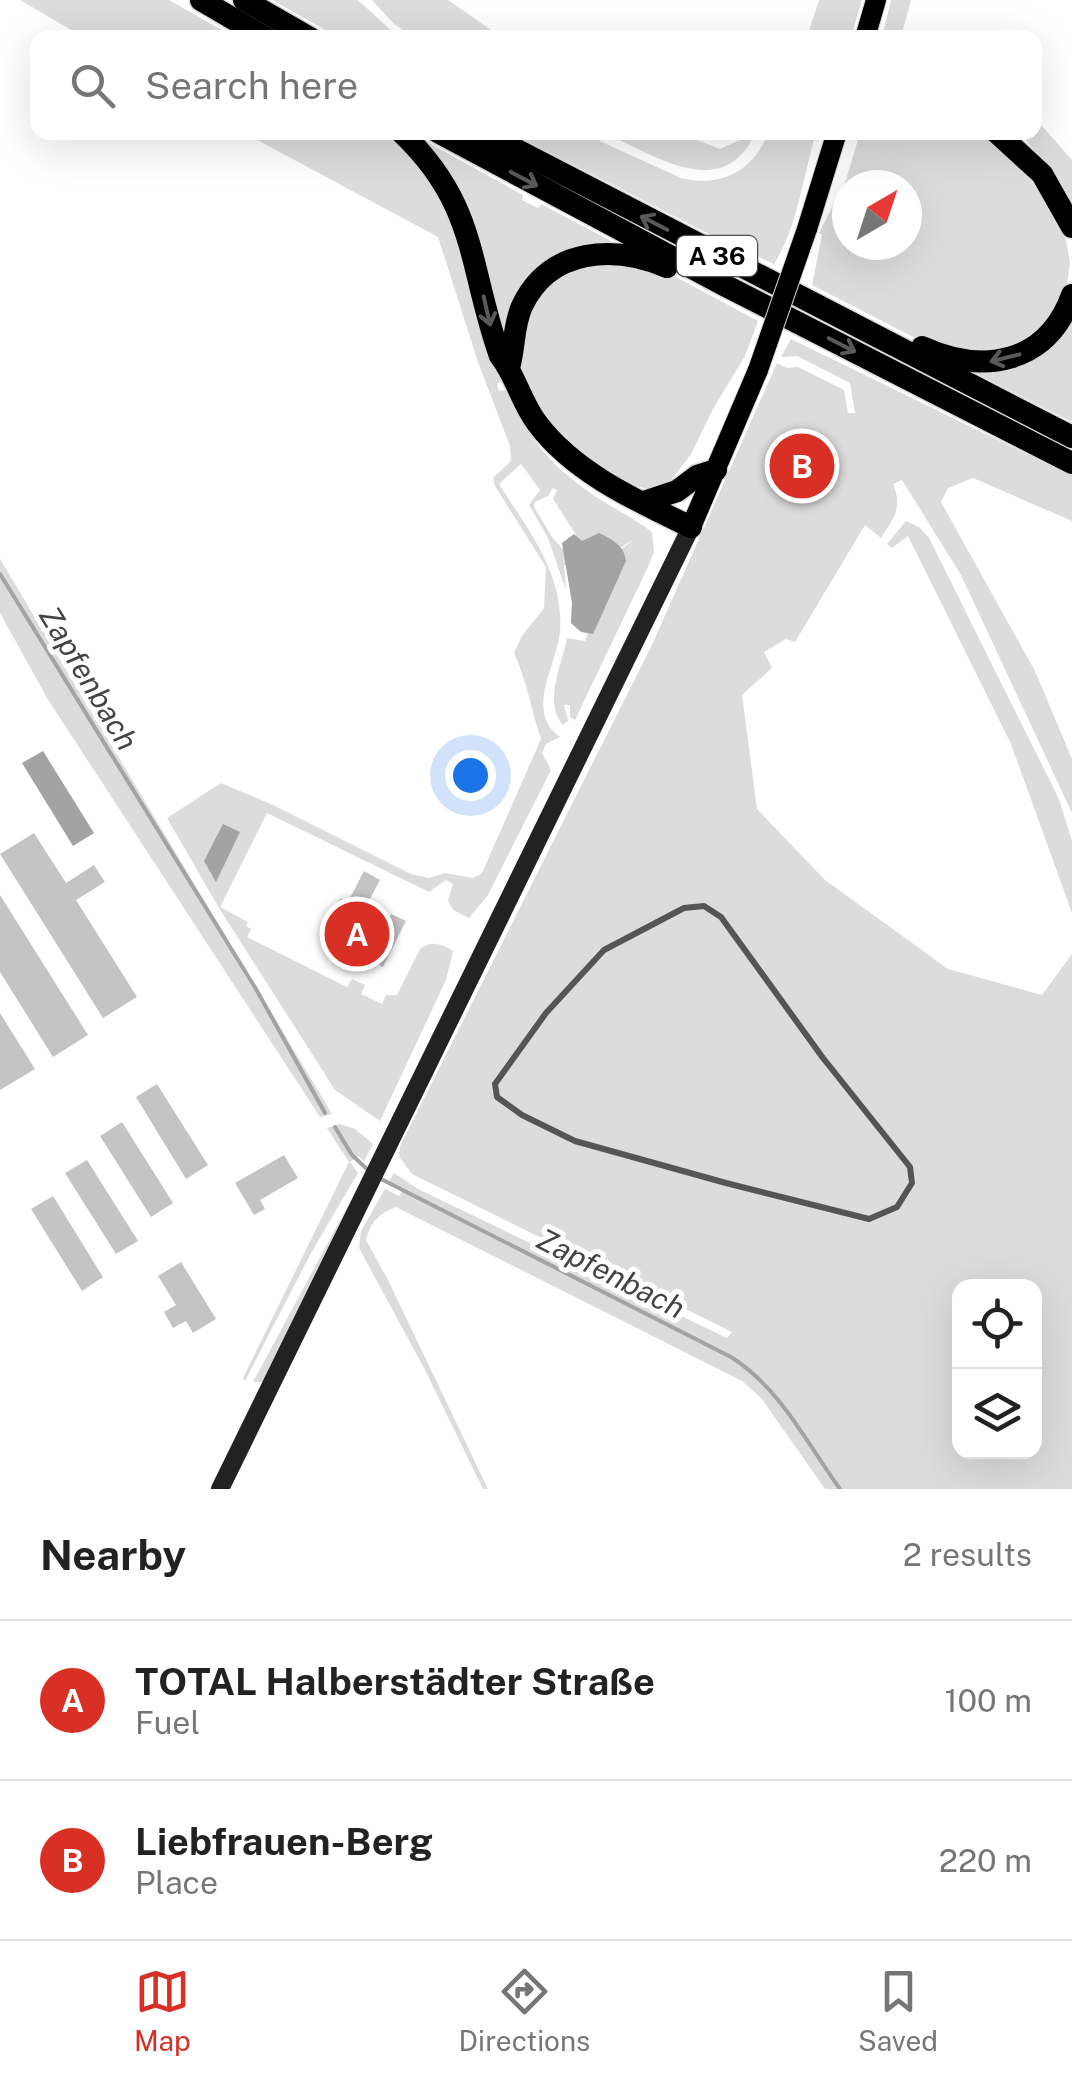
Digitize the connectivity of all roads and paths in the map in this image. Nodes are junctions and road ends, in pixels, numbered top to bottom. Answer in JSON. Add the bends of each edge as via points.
{"nodes":[{"id":1,"x":201,"y":0,"type":"edge"},
{"id":2,"x":244,"y":0,"type":"edge"},
{"id":3,"x":876,"y":0,"type":"edge"},
{"id":4,"x":252,"y":30,"type":"edge"},
{"id":5,"x":296,"y":30,"type":"edge"},
{"id":6,"x":867,"y":30,"type":"edge"},
{"id":7,"x":408,"y":140,"type":"edge"},
{"id":8,"x":453,"y":140,"type":"edge"},
{"id":9,"x":497,"y":140,"type":"edge"},
{"id":10,"x":835,"y":140,"type":"edge"},
{"id":11,"x":1005,"y":140,"type":"edge"},
{"id":12,"x":1072,"y":227,"type":"edge"},
{"id":13,"x":724,"y":284,"type":"junction"},
{"id":14,"x":1072,"y":294,"type":"edge"},
{"id":15,"x":896,"y":348,"type":"junction"},
{"id":16,"x":509,"y":368,"type":"junction"},
{"id":17,"x":1072,"y":438,"type":"edge"},
{"id":18,"x":1072,"y":463,"type":"edge"},
{"id":19,"x":716,"y":470,"type":"junction"},
{"id":20,"x":644,"y":502,"type":"junction"},
{"id":21,"x":691,"y":527,"type":"junction"},
{"id":22,"x":704,"y":906,"type":"joint"},
{"id":23,"x":220,"y":1489,"type":"edge"}],
"edges":[{"from":1,"to":4,"type":"highway"},
{"from":2,"to":5,"type":"highway"},
{"from":3,"to":6,"type":"main road"},
{"from":7,"to":16,"type":"highway","one_way":true,"via":[[456,205],[495,344]]},
{"from":8,"to":13,"type":"highway","number":"A 36","one_way":true},
{"from":15,"to":9,"type":"highway","number":"A 36","one_way":true},
{"from":10,"to":19,"type":"main road","bridge":true,"via":[[758,370]]},
{"from":11,"to":12,"type":"highway","via":[[1042,174]]},
{"from":13,"to":16,"type":"highway","via":[[709,288],[626,254],[570,260],[538,282],[522,304]]},
{"from":13,"to":18,"type":"highway","number":"A 36","one_way":true},
{"from":14,"to":15,"type":"highway","one_way":true,"via":[[1051,332],[1012,358],[962,361],[909,342]]},
{"from":15,"to":17,"type":"highway","number":"A 36"},
{"from":16,"to":20,"type":"highway","via":[[533,418],[556,446]]},
{"from":19,"to":20,"type":"highway"},
{"from":19,"to":21,"type":"main road"},
{"from":20,"to":21,"type":"highway"},
{"from":21,"to":23,"type":"main road"},
{"from":22,"to":22,"type":"lane","via":[[684,908],[604,950],[508,1061],[495,1084],[497,1098],[575,1141],[847,1216],[885,1215],[906,1197],[910,1167],[720,916]]}]}
